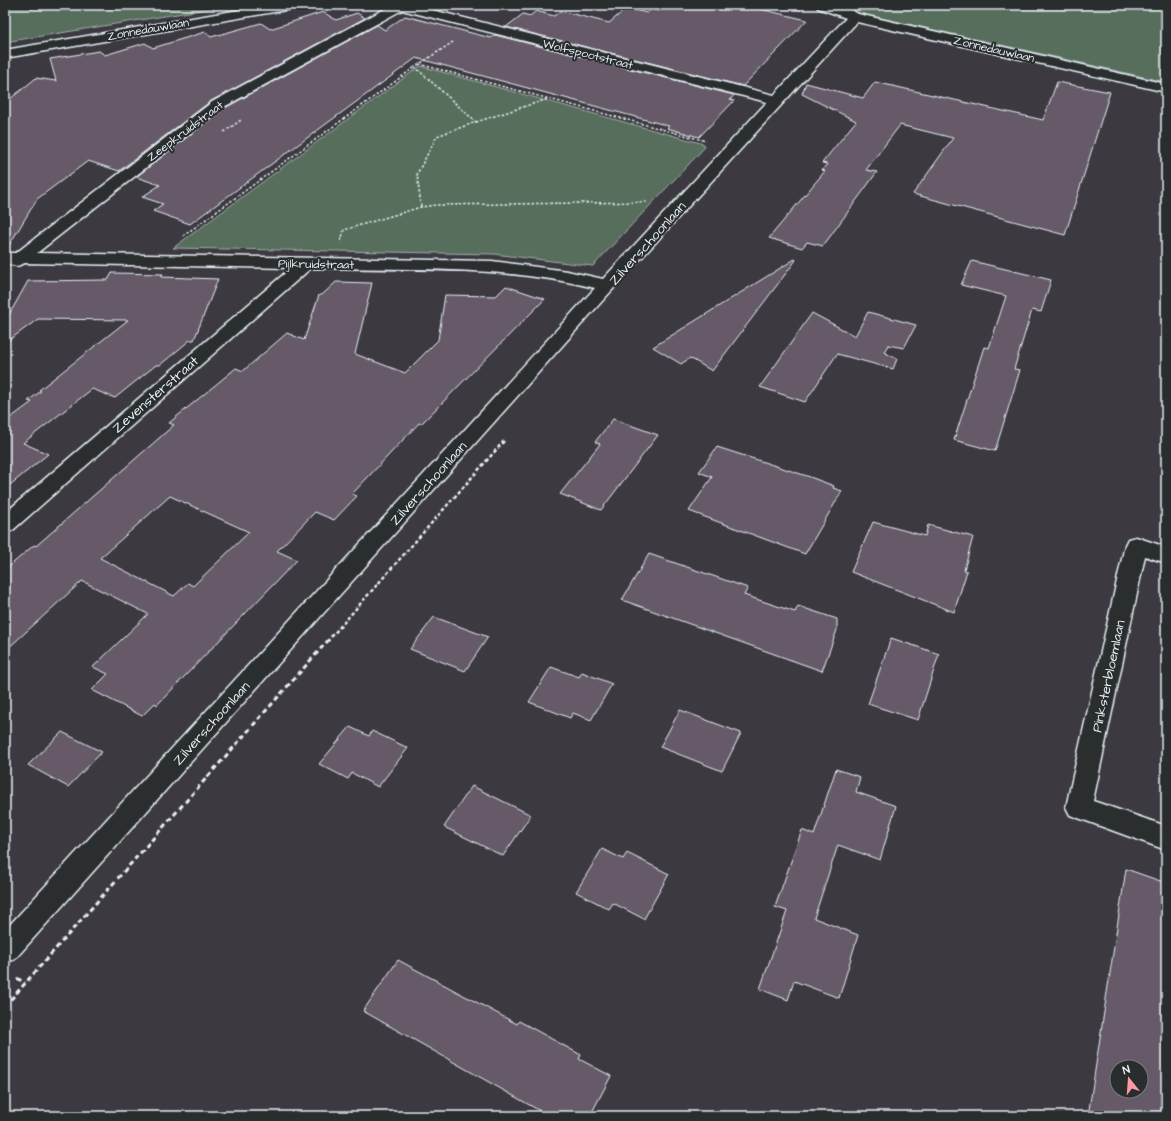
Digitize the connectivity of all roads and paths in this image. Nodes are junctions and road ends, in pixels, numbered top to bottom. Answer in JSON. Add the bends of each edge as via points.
{"nodes":[{"id":1,"x":292,"y":5,"type":"edge"},
{"id":2,"x":823,"y":5,"type":"edge"},
{"id":3,"x":400,"y":6,"type":"edge"},
{"id":4,"x":854,"y":17,"type":"junction"},
{"id":5,"x":477,"y":26,"type":"junction"},
{"id":6,"x":5,"y":54,"type":"edge"},
{"id":7,"x":420,"y":64,"type":"junction"},
{"id":8,"x":415,"y":67,"type":"junction"},
{"id":9,"x":1166,"y":88,"type":"edge"},
{"id":10,"x":550,"y":99,"type":"junction"},
{"id":11,"x":776,"y":100,"type":"junction"},
{"id":12,"x":476,"y":122,"type":"junction"},
{"id":13,"x":713,"y":143,"type":"dead end"},
{"id":14,"x":420,"y":207,"type":"junction"},
{"id":15,"x":679,"y":207,"type":"junction"},
{"id":16,"x":178,"y":240,"type":"dead end"},
{"id":17,"x":340,"y":245,"type":"dead end"},
{"id":18,"x":13,"y":258,"type":"edge"},
{"id":19,"x":306,"y":264,"type":"junction"},
{"id":20,"x":5,"y":271,"type":"edge"},
{"id":21,"x":608,"y":286,"type":"junction"},
{"id":22,"x":505,"y":440,"type":"dead end"},
{"id":23,"x":5,"y":525,"type":"edge"},
{"id":24,"x":1166,"y":555,"type":"edge"},
{"id":25,"x":1166,"y":838,"type":"edge"},
{"id":26,"x":5,"y":950,"type":"edge"},
{"id":27,"x":5,"y":1006,"type":"edge"}],
"edges":[{"from":1,"to":6,"type":"street","name":"Zonnedauwlaan"},
{"from":2,"to":4,"type":"street","name":"Zonnedauwlaan"},
{"from":3,"to":5,"type":"street","name":"Wolfspootstraat"},
{"from":3,"to":18,"type":"street","name":"Zeepkruidstraat","via":[[217,105]]},
{"from":4,"to":9,"type":"street","name":"Zonnedauwlaan"},
{"from":4,"to":11,"type":"street","name":"Zilverschoonlaan"},
{"from":5,"to":7,"type":"path"},
{"from":5,"to":11,"type":"street","name":"Wolfspootstraat"},
{"from":7,"to":8,"type":"path"},
{"from":7,"to":10,"type":"path"},
{"from":8,"to":12,"type":"path"},
{"from":8,"to":16,"type":"path"},
{"from":10,"to":12,"type":"path"},
{"from":10,"to":13,"type":"path"},
{"from":11,"to":15,"type":"street","name":"Zilverschoonlaan"},
{"from":12,"to":14,"type":"path","via":[[437,136],[417,174]]},
{"from":14,"to":15,"type":"path","via":[[499,203],[650,202]]},
{"from":14,"to":17,"type":"path","via":[[344,230]]},
{"from":15,"to":21,"type":"street","name":"Zilverschoonlaan"},
{"from":18,"to":19,"type":"street","name":"Pijlkruidstraat"},
{"from":18,"to":20,"type":"street","name":"Zeepkruidstraat"},
{"from":19,"to":21,"type":"street","name":"Pijlkruidstraat","via":[[492,266],[567,276]]},
{"from":19,"to":23,"type":"street","name":"Zevensterstraat"},
{"from":21,"to":26,"type":"street","name":"Zilverschoonlaan"},
{"from":22,"to":27,"type":"path"},
{"from":24,"to":25,"type":"street","name":"Pinksterbloemlaan","via":[[1136,545],[1079,807]]}]}
